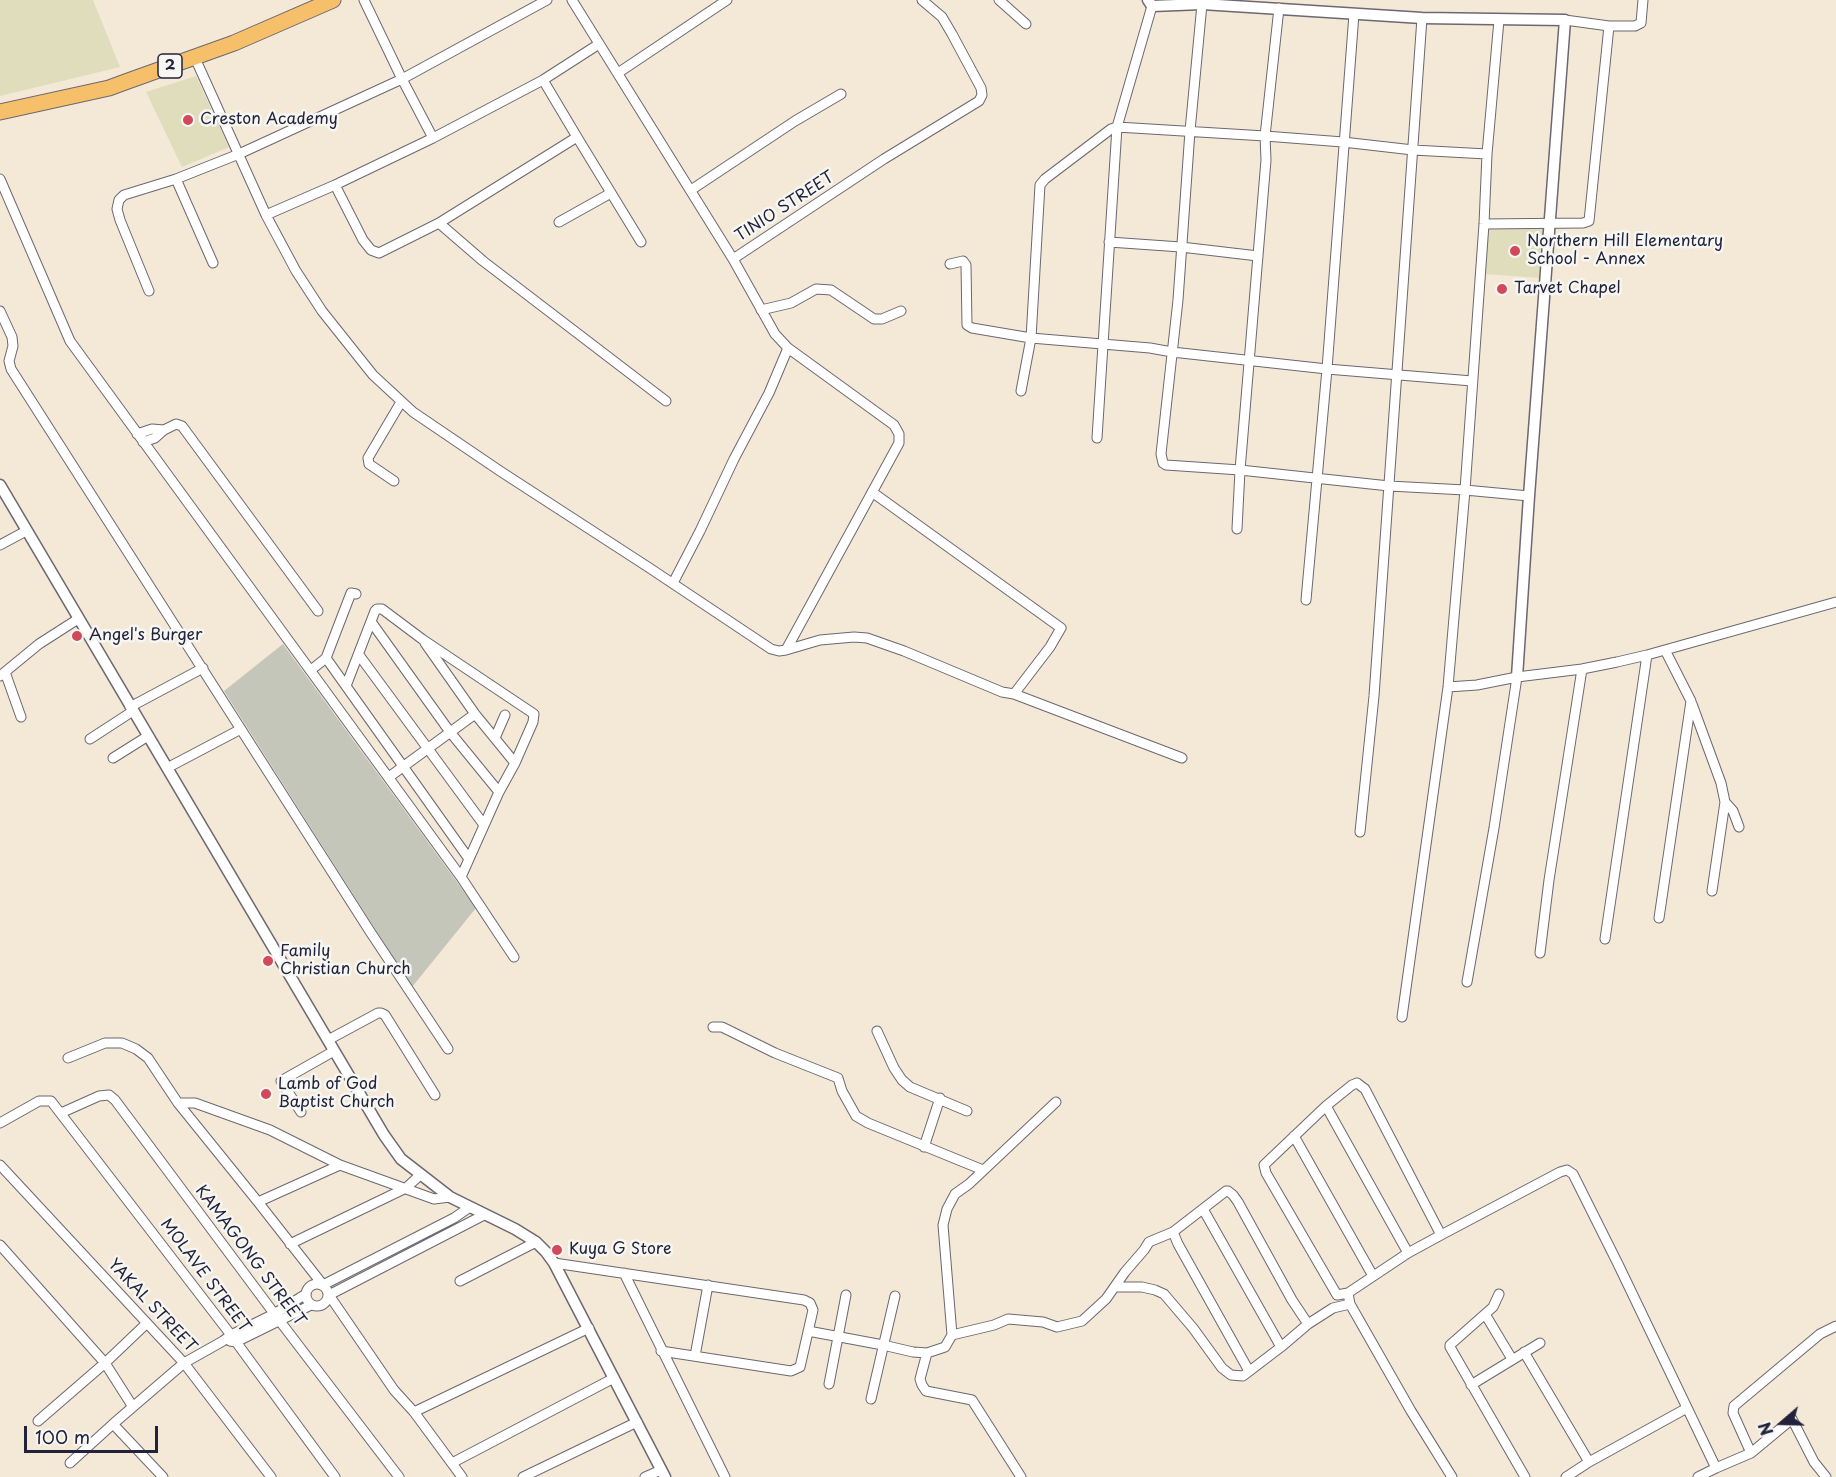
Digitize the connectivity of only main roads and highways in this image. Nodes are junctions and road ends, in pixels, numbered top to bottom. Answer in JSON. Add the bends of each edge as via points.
{"nodes":[{"id":1,"x":333,"y":0,"type":"edge"},
{"id":2,"x":0,"y":112,"type":"edge"}],
"edges":[{"from":1,"to":2,"type":"highway","number":"2","via":[[252,36],[109,88]]}]}
